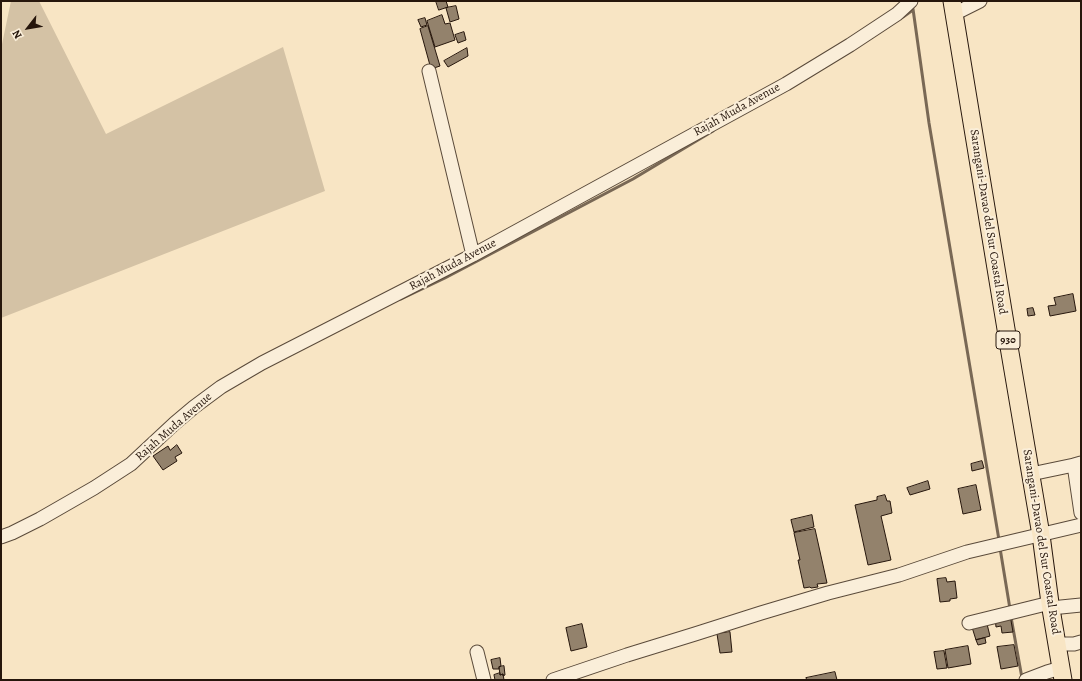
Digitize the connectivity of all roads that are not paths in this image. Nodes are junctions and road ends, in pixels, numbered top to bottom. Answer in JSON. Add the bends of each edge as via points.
{"nodes":[{"id":1,"x":911,"y":1,"type":"edge"},
{"id":2,"x":980,"y":1,"type":"edge"},
{"id":3,"x":953,"y":7,"type":"edge"},
{"id":4,"x":429,"y":71,"type":"dead end"},
{"id":5,"x":473,"y":255,"type":"junction"},
{"id":6,"x":1077,"y":464,"type":"edge"},
{"id":7,"x":1031,"y":474,"type":"junction"},
{"id":8,"x":1081,"y":513,"type":"edge"},
{"id":9,"x":1081,"y":525,"type":"edge"},
{"id":10,"x":1041,"y":535,"type":"junction"},
{"id":11,"x":1,"y":537,"type":"edge"},
{"id":12,"x":1081,"y":605,"type":"edge"},
{"id":13,"x":1051,"y":606,"type":"junction"},
{"id":14,"x":969,"y":623,"type":"dead end"},
{"id":15,"x":1081,"y":642,"type":"edge"},
{"id":16,"x":1057,"y":644,"type":"junction"},
{"id":17,"x":477,"y":652,"type":"dead end"},
{"id":18,"x":1062,"y":674,"type":"edge"},
{"id":19,"x":484,"y":680,"type":"edge"},
{"id":20,"x":553,"y":680,"type":"edge"},
{"id":21,"x":1026,"y":680,"type":"edge"}],
"edges":[{"from":1,"to":5,"type":"street","name":"Rajah Muda Avenue","via":[[897,14],[786,84]]},
{"from":2,"to":3,"type":"street"},
{"from":3,"to":7,"type":"main road","name":"Sarangani-Davao del Sur Coastal Road","number":"930"},
{"from":4,"to":5,"type":"street"},
{"from":5,"to":11,"type":"street","name":"Rajah Muda Avenue","via":[[262,363],[221,387],[174,423],[131,464],[40,519]]},
{"from":6,"to":7,"type":"street"},
{"from":6,"to":8,"type":"street"},
{"from":7,"to":10,"type":"main road","name":"Sarangani-Davao del Sur Coastal Road","number":"930"},
{"from":9,"to":10,"type":"street"},
{"from":10,"to":13,"type":"main road","name":"Sarangani-Davao del Sur Coastal Road","number":"930"},
{"from":10,"to":20,"type":"street","via":[[973,550],[900,575],[809,598]]},
{"from":12,"to":13,"type":"street"},
{"from":13,"to":14,"type":"street"},
{"from":13,"to":16,"type":"main road","name":"Sarangani-Davao del Sur Coastal Road","number":"930"},
{"from":15,"to":16,"type":"street"},
{"from":16,"to":18,"type":"main road","name":"Sarangani-Davao del Sur Coastal Road","number":"930"},
{"from":17,"to":19,"type":"street"},
{"from":18,"to":21,"type":"street","via":[[1047,672]]}]}
